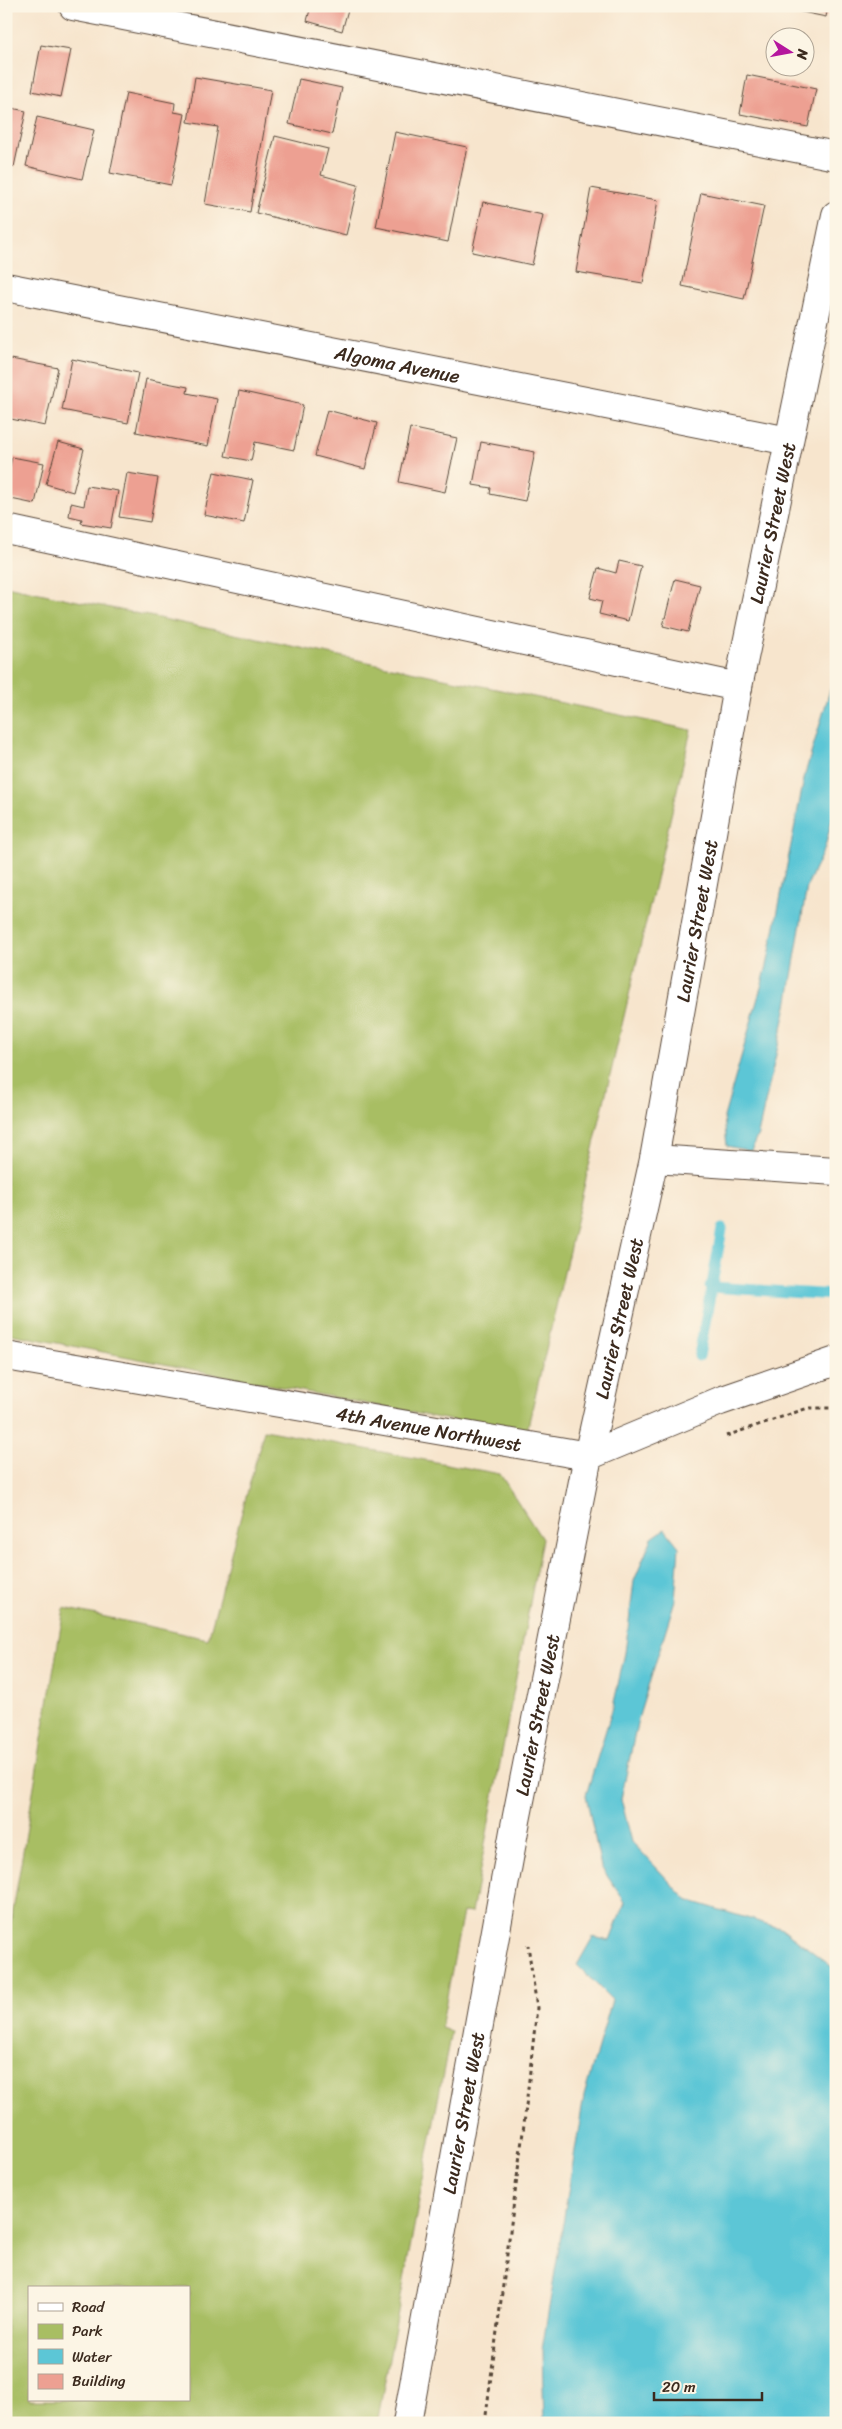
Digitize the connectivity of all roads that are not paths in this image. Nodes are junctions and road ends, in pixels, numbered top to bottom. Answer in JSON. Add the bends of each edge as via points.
{"nodes":[{"id":1,"x":73,"y":6,"type":"edge"},
{"id":2,"x":836,"y":156,"type":"edge"},
{"id":3,"x":836,"y":215,"type":"edge"},
{"id":4,"x":6,"y":287,"type":"edge"},
{"id":5,"x":790,"y":441,"type":"junction"},
{"id":6,"x":6,"y":529,"type":"edge"},
{"id":7,"x":738,"y":687,"type":"junction"},
{"id":8,"x":654,"y":1159,"type":"junction"},
{"id":9,"x":836,"y":1170,"type":"edge"},
{"id":10,"x":6,"y":1356,"type":"edge"},
{"id":11,"x":836,"y":1360,"type":"edge"},
{"id":12,"x":588,"y":1456,"type":"junction"},
{"id":13,"x":407,"y":2423,"type":"edge"}],
"edges":[{"from":1,"to":2,"type":"street"},
{"from":3,"to":5,"type":"street","name":"Laurier Street West"},
{"from":4,"to":5,"type":"street","name":"Algoma Avenue"},
{"from":5,"to":7,"type":"street","name":"Laurier Street West"},
{"from":6,"to":7,"type":"street"},
{"from":7,"to":8,"type":"street","name":"Laurier Street West"},
{"from":8,"to":9,"type":"street"},
{"from":8,"to":12,"type":"street","name":"Laurier Street West"},
{"from":10,"to":12,"type":"street","name":"4th Avenue Northwest"},
{"from":11,"to":12,"type":"street","via":[[720,1401]]},
{"from":12,"to":13,"type":"street","name":"Laurier Street West","via":[[514,1831]]}]}
